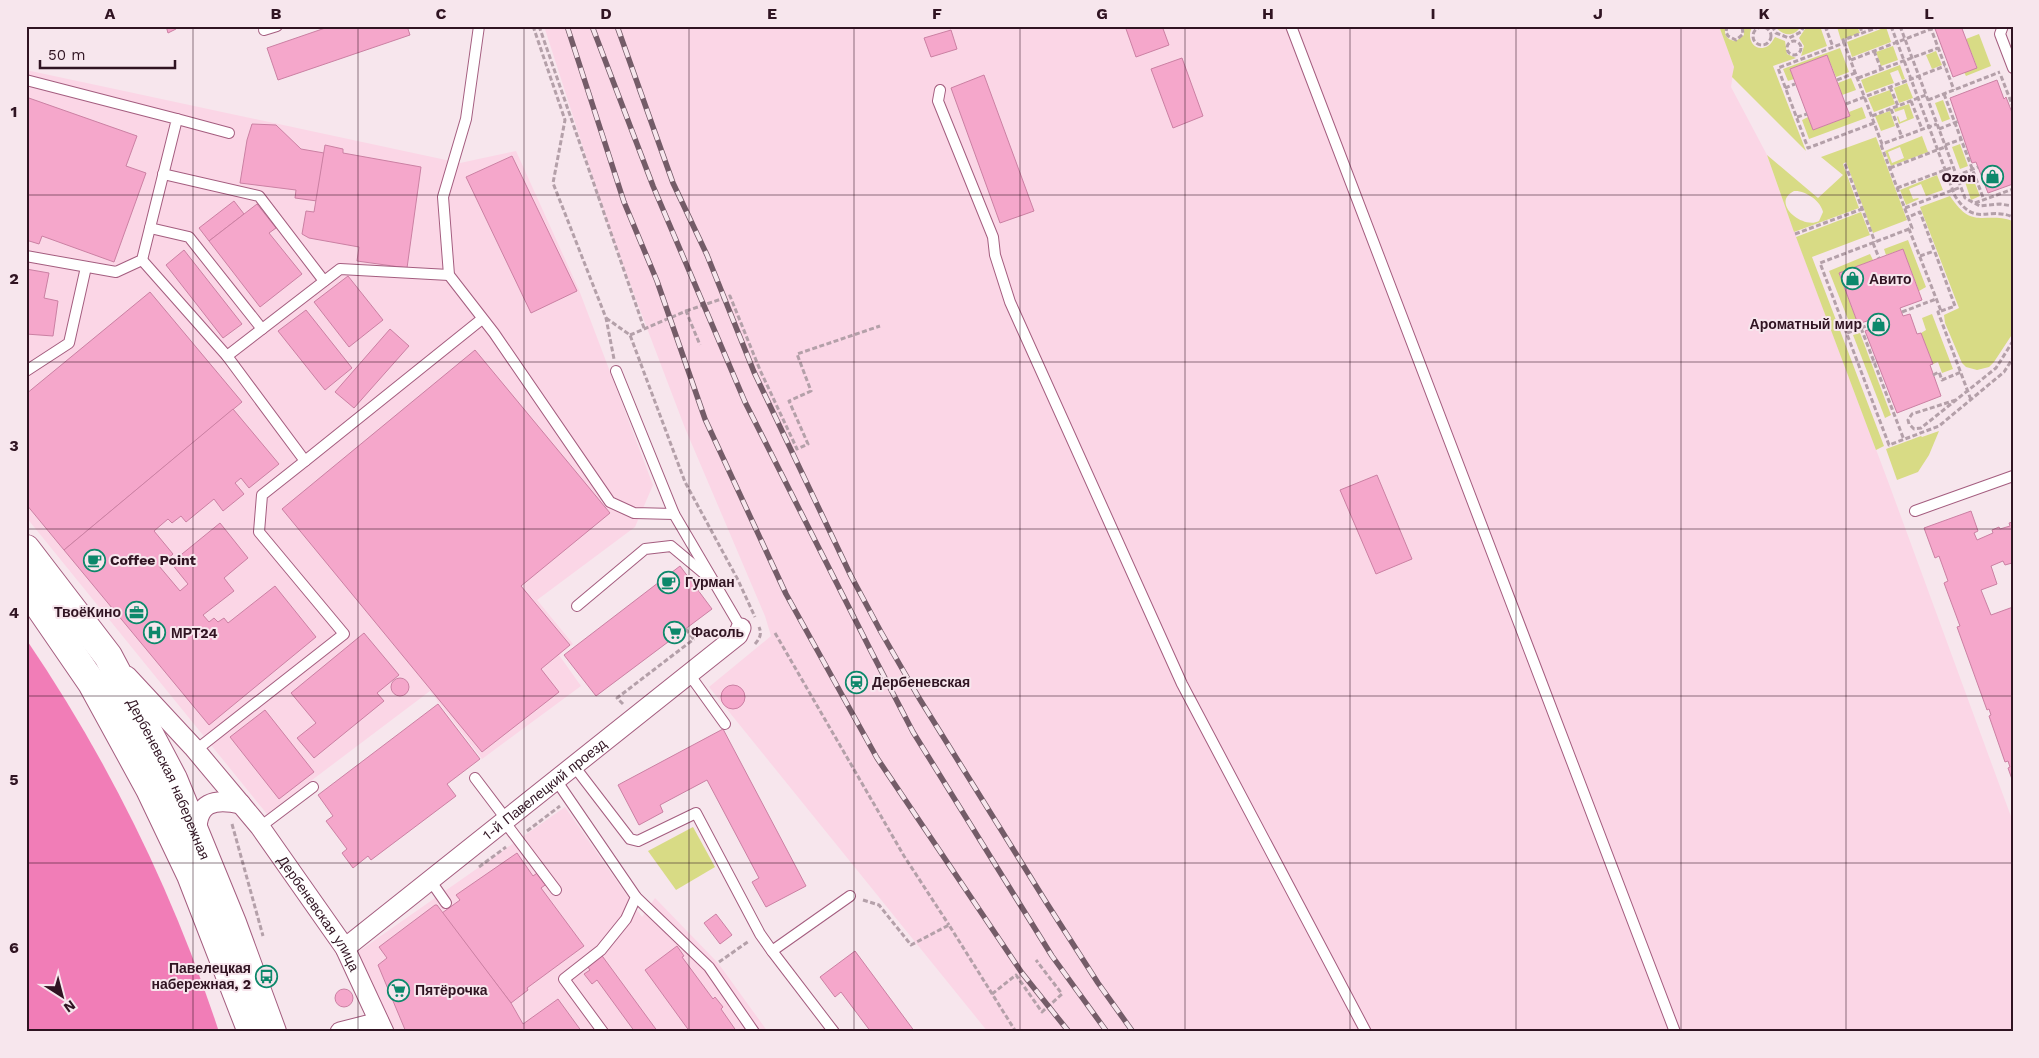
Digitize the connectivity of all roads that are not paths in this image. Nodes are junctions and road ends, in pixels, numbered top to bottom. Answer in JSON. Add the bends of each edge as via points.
{"nodes":[{"id":1,"x":277,"y":26,"type":"edge"},
{"id":2,"x":479,"y":26,"type":"edge"},
{"id":3,"x":1292,"y":26,"type":"edge"},
{"id":4,"x":2003,"y":26,"type":"edge"},
{"id":5,"x":264,"y":30,"type":"dead end"},
{"id":6,"x":2013,"y":68,"type":"edge"},
{"id":7,"x":26,"y":80,"type":"edge"},
{"id":8,"x":940,"y":90,"type":"dead end"},
{"id":9,"x":177,"y":118,"type":"junction"},
{"id":10,"x":229,"y":133,"type":"dead end"},
{"id":11,"x":163,"y":174,"type":"junction"},
{"id":12,"x":150,"y":228,"type":"junction"},
{"id":13,"x":26,"y":256,"type":"edge"},
{"id":14,"x":142,"y":260,"type":"junction"},
{"id":15,"x":86,"y":267,"type":"junction"},
{"id":16,"x":448,"y":275,"type":"junction"},
{"id":17,"x":324,"y":281,"type":"junction"},
{"id":18,"x":482,"y":319,"type":"junction"},
{"id":19,"x":262,"y":329,"type":"junction"},
{"id":20,"x":227,"y":356,"type":"junction"},
{"id":21,"x":26,"y":371,"type":"edge"},
{"id":22,"x":616,"y":371,"type":"road end"},
{"id":23,"x":305,"y":462,"type":"junction"},
{"id":24,"x":2013,"y":476,"type":"edge"},
{"id":25,"x":1915,"y":511,"type":"dead end"},
{"id":26,"x":674,"y":514,"type":"junction"},
{"id":27,"x":26,"y":549,"type":"edge"},
{"id":28,"x":712,"y":581,"type":"junction"},
{"id":29,"x":26,"y":587,"type":"edge"},
{"id":30,"x":577,"y":606,"type":"dead end"},
{"id":31,"x":741,"y":628,"type":"joint"},
{"id":32,"x":108,"y":656,"type":"junction"},
{"id":33,"x":688,"y":674,"type":"junction"},
{"id":34,"x":725,"y":724,"type":"dead end"},
{"id":35,"x":196,"y":750,"type":"junction"},
{"id":36,"x":574,"y":766,"type":"junction"},
{"id":37,"x":214,"y":772,"type":"junction"},
{"id":38,"x":475,"y":778,"type":"dead end"},
{"id":39,"x":556,"y":780,"type":"junction"},
{"id":40,"x":313,"y":787,"type":"dead end"},
{"id":41,"x":150,"y":789,"type":"junction"},
{"id":42,"x":241,"y":804,"type":"junction"},
{"id":43,"x":198,"y":816,"type":"junction"},
{"id":44,"x":505,"y":820,"type":"junction"},
{"id":45,"x":260,"y":827,"type":"junction"},
{"id":46,"x":430,"y":880,"type":"junction"},
{"id":47,"x":556,"y":890,"type":"dead end"},
{"id":48,"x":850,"y":896,"type":"road end"},
{"id":49,"x":636,"y":897,"type":"junction"},
{"id":50,"x":446,"y":903,"type":"dead end"},
{"id":51,"x":345,"y":948,"type":"junction"},
{"id":52,"x":772,"y":950,"type":"junction"},
{"id":53,"x":382,"y":1027,"type":"edge"},
{"id":54,"x":252,"y":1032,"type":"edge"},
{"id":55,"x":272,"y":1032,"type":"edge"},
{"id":56,"x":340,"y":1032,"type":"edge"},
{"id":57,"x":603,"y":1032,"type":"edge"},
{"id":58,"x":754,"y":1032,"type":"edge"},
{"id":59,"x":834,"y":1032,"type":"edge"},
{"id":60,"x":1366,"y":1032,"type":"edge"},
{"id":61,"x":1675,"y":1032,"type":"edge"}],
"edges":[{"from":1,"to":5,"type":"lane"},
{"from":2,"to":16,"type":"lane","via":[[466,119],[443,197]]},
{"from":3,"to":61,"type":"lane"},
{"from":4,"to":6,"type":"lane","via":[[2000,34]]},
{"from":7,"to":9,"type":"lane"},
{"from":8,"to":60,"type":"lane","via":[[938,101],[993,237],[995,255],[1010,302],[1174,666]]},
{"from":9,"to":10,"type":"lane"},
{"from":9,"to":11,"type":"lane"},
{"from":11,"to":12,"type":"lane"},
{"from":11,"to":17,"type":"lane","via":[[259,196]]},
{"from":12,"to":14,"type":"lane"},
{"from":12,"to":19,"type":"lane","via":[[189,237]]},
{"from":13,"to":15,"type":"lane"},
{"from":14,"to":15,"type":"lane","via":[[116,272]]},
{"from":14,"to":20,"type":"lane"},
{"from":15,"to":21,"type":"lane","via":[[69,343]]},
{"from":16,"to":17,"type":"lane","via":[[340,268]]},
{"from":16,"to":18,"type":"lane"},
{"from":17,"to":19,"type":"lane"},
{"from":18,"to":23,"type":"lane"},
{"from":18,"to":26,"type":"lane","via":[[610,502],[634,513]]},
{"from":19,"to":20,"type":"lane"},
{"from":20,"to":23,"type":"lane"},
{"from":22,"to":26,"type":"lane"},
{"from":23,"to":35,"type":"lane","via":[[262,495],[259,532],[344,634]]},
{"from":24,"to":25,"type":"lane"},
{"from":26,"to":28,"type":"lane"},
{"from":27,"to":32,"type":"main road","name":"Дербеневская набережная"},
{"from":28,"to":30,"type":"lane","via":[[671,546],[644,549]]},
{"from":28,"to":31,"type":"lane"},
{"from":29,"to":41,"type":"main road","name":"Дербеневская набережная","via":[[92,683]]},
{"from":31,"to":33,"type":"street","name":"1-й Павелецкий проезд","via":[[738,635]]},
{"from":32,"to":35,"type":"street","name":"Дербеневская улица"},
{"from":32,"to":43,"type":"main road","name":"Дербеневская набережная","via":[[173,779]]},
{"from":33,"to":34,"type":"lane"},
{"from":33,"to":36,"type":"street","name":"1-й Павелецкий проезд"},
{"from":35,"to":37,"type":"street","name":"Дербеневская улица"},
{"from":36,"to":39,"type":"street","name":"1-й Павелецкий проезд"},
{"from":36,"to":52,"type":"lane","via":[[630,839],[638,841],[696,814],[760,934]]},
{"from":37,"to":42,"type":"street","name":"Дербеневская улица"},
{"from":37,"to":43,"type":"street","via":[[210,788],[198,801]]},
{"from":38,"to":44,"type":"lane"},
{"from":39,"to":44,"type":"street","name":"1-й Павелецкий проезд"},
{"from":39,"to":49,"type":"lane"},
{"from":40,"to":45,"type":"lane"},
{"from":41,"to":43,"type":"street","via":[[163,801]]},
{"from":41,"to":54,"type":"main road","name":"Дербеневская набережная","via":[[191,875]]},
{"from":42,"to":43,"type":"street","via":[[220,800]]},
{"from":42,"to":45,"type":"street","name":"Дербеневская улица"},
{"from":43,"to":55,"type":"main road","name":"Дербеневская набережная","via":[[232,923]]},
{"from":44,"to":46,"type":"street","name":"1-й Павелецкий проезд"},
{"from":44,"to":47,"type":"lane"},
{"from":45,"to":51,"type":"street","name":"Дербеневская улица"},
{"from":46,"to":50,"type":"lane"},
{"from":46,"to":51,"type":"street","name":"1-й Павелецкий проезд"},
{"from":48,"to":52,"type":"lane"},
{"from":49,"to":57,"type":"lane","via":[[626,918],[601,950],[564,979]]},
{"from":49,"to":58,"type":"lane","via":[[709,967]]},
{"from":51,"to":53,"type":"street","name":"Дербеневская улица"},
{"from":52,"to":59,"type":"lane"},
{"from":53,"to":56,"type":"street"}]}
